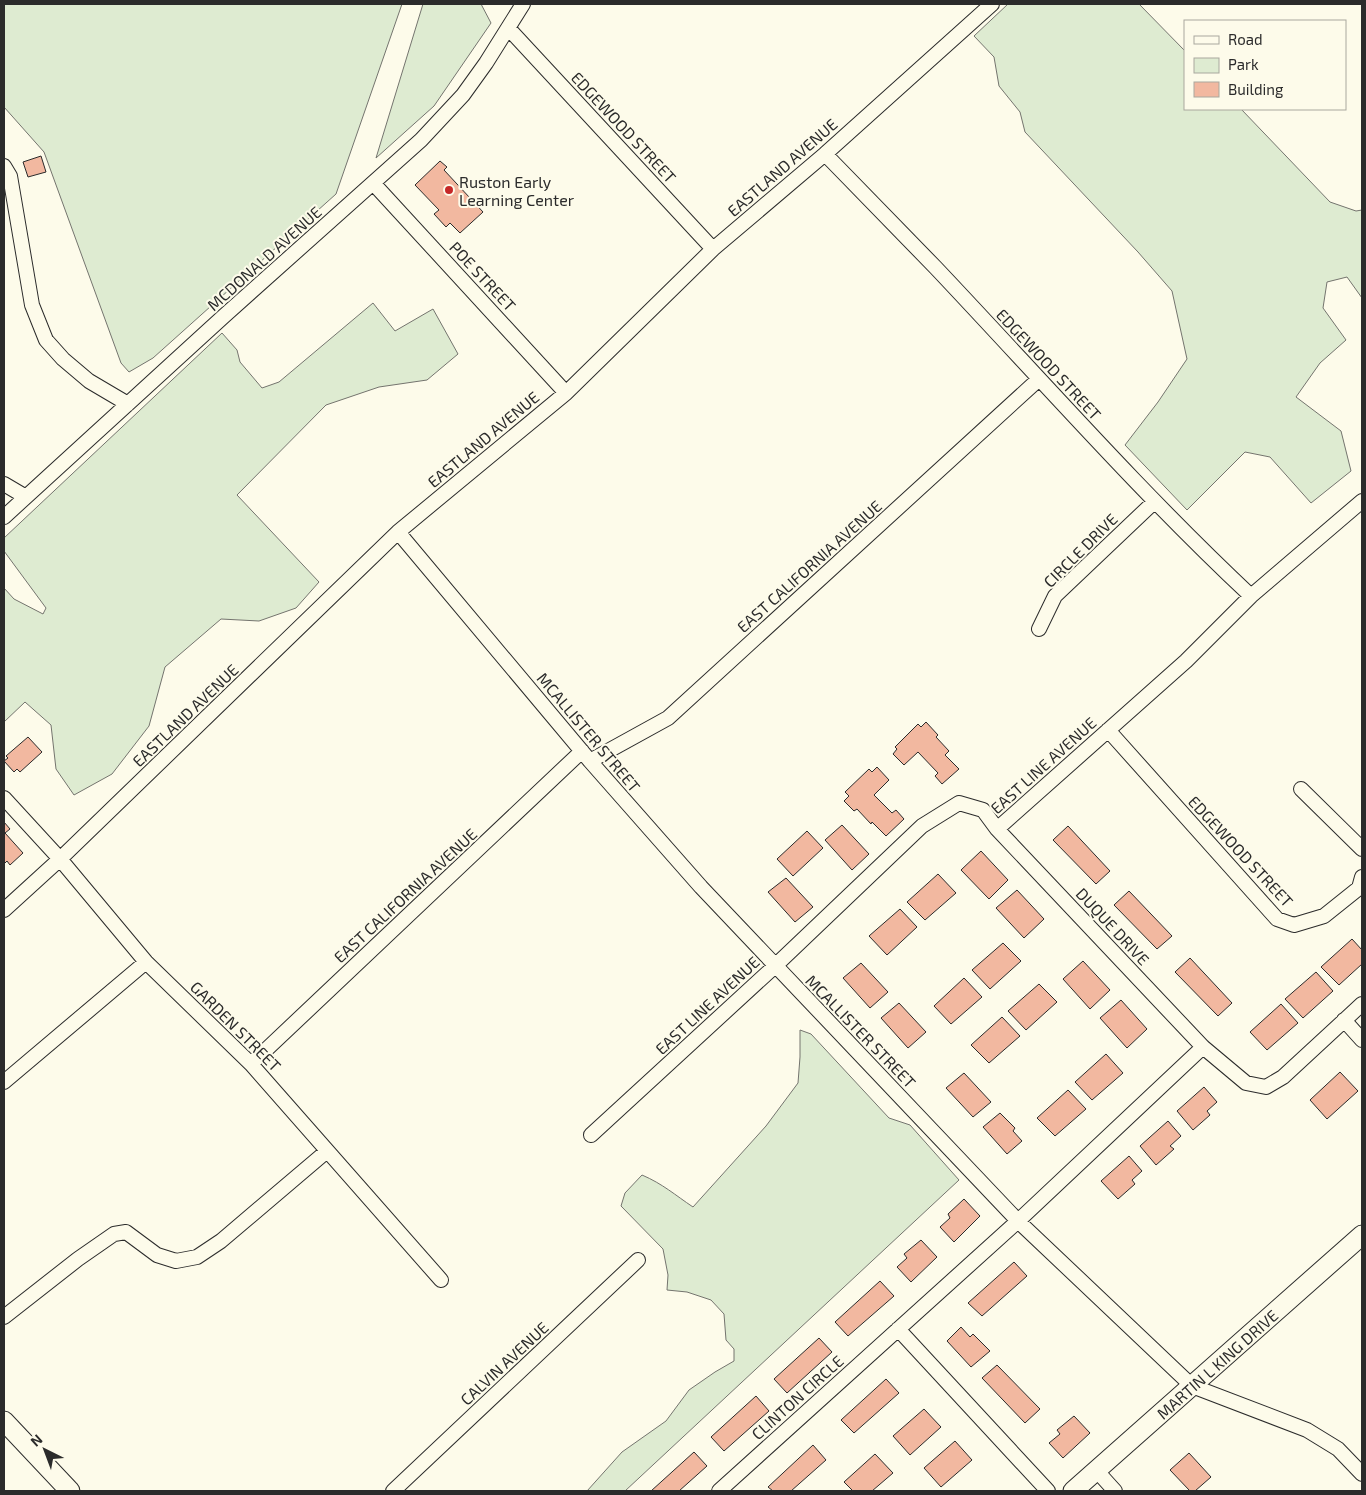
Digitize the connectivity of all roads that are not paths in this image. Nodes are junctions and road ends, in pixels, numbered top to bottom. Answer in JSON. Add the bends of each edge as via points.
{"nodes":[{"id":1,"x":523,"y":4,"type":"edge"},
{"id":2,"x":992,"y":4,"type":"edge"},
{"id":3,"x":509,"y":29,"type":"junction"},
{"id":4,"x":825,"y":154,"type":"junction"},
{"id":5,"x":4,"y":166,"type":"edge"},
{"id":6,"x":374,"y":183,"type":"junction"},
{"id":7,"x":713,"y":249,"type":"junction"},
{"id":8,"x":1039,"y":379,"type":"junction"},
{"id":9,"x":566,"y":393,"type":"junction"},
{"id":10,"x":128,"y":404,"type":"junction"},
{"id":11,"x":4,"y":484,"type":"edge"},
{"id":12,"x":26,"y":497,"type":"junction"},
{"id":13,"x":1362,"y":501,"type":"edge"},
{"id":14,"x":1154,"y":502,"type":"junction"},
{"id":15,"x":4,"y":518,"type":"edge"},
{"id":16,"x":398,"y":532,"type":"junction"},
{"id":17,"x":1251,"y":596,"type":"junction"},
{"id":18,"x":1039,"y":629,"type":"dead end"},
{"id":19,"x":1108,"y":730,"type":"junction"},
{"id":20,"x":586,"y":756,"type":"junction"},
{"id":21,"x":1300,"y":789,"type":"dead end"},
{"id":22,"x":4,"y":798,"type":"edge"},
{"id":23,"x":997,"y":829,"type":"junction"},
{"id":24,"x":1362,"y":849,"type":"edge"},
{"id":25,"x":60,"y":859,"type":"junction"},
{"id":26,"x":1362,"y":877,"type":"edge"},
{"id":27,"x":4,"y":910,"type":"edge"},
{"id":28,"x":146,"y":962,"type":"junction"},
{"id":29,"x":775,"y":966,"type":"junction"},
{"id":30,"x":1362,"y":1004,"type":"edge"},
{"id":31,"x":1344,"y":1020,"type":"junction"},
{"id":32,"x":1362,"y":1040,"type":"edge"},
{"id":33,"x":1203,"y":1047,"type":"junction"},
{"id":34,"x":251,"y":1064,"type":"junction"},
{"id":35,"x":4,"y":1082,"type":"edge"},
{"id":36,"x":591,"y":1135,"type":"dead end"},
{"id":37,"x":327,"y":1151,"type":"junction"},
{"id":38,"x":1018,"y":1221,"type":"junction"},
{"id":39,"x":1362,"y":1235,"type":"edge"},
{"id":40,"x":638,"y":1260,"type":"dead end"},
{"id":41,"x":441,"y":1280,"type":"dead end"},
{"id":42,"x":4,"y":1317,"type":"edge"},
{"id":43,"x":898,"y":1329,"type":"junction"},
{"id":44,"x":1192,"y":1386,"type":"junction"},
{"id":45,"x":4,"y":1421,"type":"edge"},
{"id":46,"x":1096,"y":1470,"type":"junction"},
{"id":47,"x":1362,"y":1474,"type":"edge"},
{"id":48,"x":70,"y":1491,"type":"edge"},
{"id":49,"x":393,"y":1491,"type":"edge"},
{"id":50,"x":720,"y":1491,"type":"edge"},
{"id":51,"x":1048,"y":1491,"type":"edge"},
{"id":52,"x":1073,"y":1491,"type":"edge"},
{"id":53,"x":1115,"y":1491,"type":"edge"}],
"edges":[{"from":1,"to":3,"type":"street","name":"MCDONALD AVENUE"},
{"from":2,"to":4,"type":"street","name":"EASTLAND AVENUE"},
{"from":3,"to":6,"type":"street","name":"MCDONALD AVENUE","via":[[463,95]]},
{"from":3,"to":7,"type":"street","name":"EDGEWOOD STREET"},
{"from":4,"to":7,"type":"street","name":"EASTLAND AVENUE"},
{"from":4,"to":8,"type":"street","name":"EDGEWOOD STREET"},
{"from":5,"to":10,"type":"street","via":[[10,176],[32,305],[46,340],[89,381]]},
{"from":6,"to":9,"type":"street","name":"POE STREET"},
{"from":6,"to":10,"type":"street","name":"MCDONALD AVENUE"},
{"from":7,"to":9,"type":"street","name":"EASTLAND AVENUE"},
{"from":8,"to":14,"type":"street","name":"EDGEWOOD STREET"},
{"from":8,"to":20,"type":"street","name":"EAST CALIFORNIA AVENUE","via":[[668,718]]},
{"from":9,"to":16,"type":"street","name":"EASTLAND AVENUE"},
{"from":10,"to":12,"type":"street","name":"MCDONALD AVENUE"},
{"from":11,"to":12,"type":"street"},
{"from":12,"to":15,"type":"street","name":"MCDONALD AVENUE"},
{"from":13,"to":17,"type":"street","name":"EAST LINE AVENUE"},
{"from":14,"to":17,"type":"street","name":"EDGEWOOD STREET"},
{"from":14,"to":18,"type":"street","name":"CIRCLE DRIVE","via":[[1056,596]]},
{"from":16,"to":20,"type":"street","name":"MCALLISTER STREET"},
{"from":16,"to":25,"type":"street","name":"EASTLAND AVENUE"},
{"from":17,"to":19,"type":"street","name":"EAST LINE AVENUE","via":[[1186,661]]},
{"from":19,"to":23,"type":"street","name":"EAST LINE AVENUE"},
{"from":19,"to":26,"type":"street","name":"EDGEWOOD STREET","via":[[1277,919],[1294,925],[1324,916],[1359,888]]},
{"from":20,"to":29,"type":"street","name":"MCALLISTER STREET"},
{"from":20,"to":34,"type":"street","name":"EAST CALIFORNIA AVENUE"},
{"from":21,"to":24,"type":"street"},
{"from":22,"to":25,"type":"street","name":"GARDEN STREET"},
{"from":23,"to":29,"type":"street","name":"EAST LINE AVENUE","via":[[983,810],[959,803],[922,826]]},
{"from":23,"to":33,"type":"street","name":"DUQUE DRIVE"},
{"from":25,"to":27,"type":"street","name":"EASTLAND AVENUE"},
{"from":25,"to":28,"type":"street","name":"GARDEN STREET"},
{"from":28,"to":34,"type":"street","name":"GARDEN STREET"},
{"from":28,"to":35,"type":"street"},
{"from":29,"to":36,"type":"street","name":"EAST LINE AVENUE"},
{"from":29,"to":38,"type":"street","name":"MCALLISTER STREET"},
{"from":30,"to":31,"type":"street","name":"DUQUE DRIVE"},
{"from":31,"to":32,"type":"street"},
{"from":31,"to":33,"type":"street","name":"DUQUE DRIVE","via":[[1283,1077],[1266,1087],[1246,1083]]},
{"from":33,"to":38,"type":"street"},
{"from":34,"to":37,"type":"street","name":"GARDEN STREET"},
{"from":37,"to":41,"type":"street","name":"GARDEN STREET"},
{"from":37,"to":42,"type":"street","via":[[221,1241],[196,1257],[176,1262],[157,1255],[126,1232],[114,1234]]},
{"from":38,"to":43,"type":"street","name":"CLINTON CIRCLE"},
{"from":38,"to":44,"type":"street","name":"MCALLISTER STREET"},
{"from":39,"to":44,"type":"main road","name":"MARTIN L KING DRIVE"},
{"from":40,"to":49,"type":"street","name":"CALVIN AVENUE"},
{"from":43,"to":50,"type":"street","name":"CLINTON CIRCLE"},
{"from":43,"to":51,"type":"street"},
{"from":44,"to":46,"type":"main road","name":"MARTIN L KING DRIVE"},
{"from":44,"to":47,"type":"street","name":"MCALLISTER STREET","via":[[1307,1430],[1338,1449]]},
{"from":45,"to":48,"type":"main road"},
{"from":46,"to":52,"type":"main road","name":"MARTIN L KING DRIVE"},
{"from":46,"to":53,"type":"street"}]}
